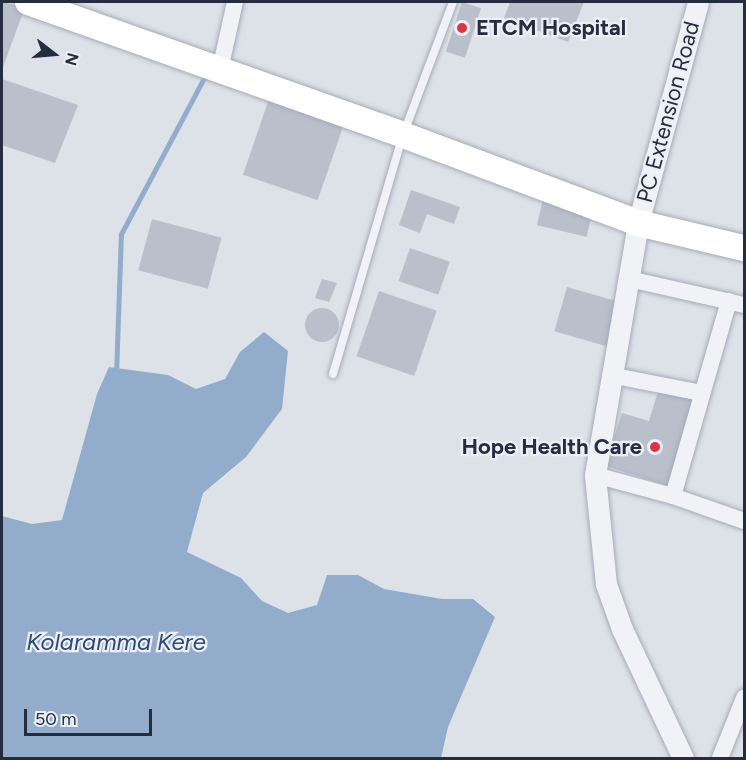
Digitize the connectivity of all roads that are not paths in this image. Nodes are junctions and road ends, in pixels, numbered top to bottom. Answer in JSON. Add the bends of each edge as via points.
{"nodes":[{"id":1,"x":28,"y":2,"type":"edge"},
{"id":2,"x":234,"y":2,"type":"edge"},
{"id":3,"x":453,"y":2,"type":"edge"},
{"id":4,"x":698,"y":2,"type":"edge"},
{"id":5,"x":220,"y":70,"type":"junction"},
{"id":6,"x":403,"y":135,"type":"junction"},
{"id":7,"x":638,"y":223,"type":"junction"},
{"id":8,"x":744,"y":248,"type":"edge"},
{"id":9,"x":629,"y":279,"type":"junction"},
{"id":10,"x":737,"y":303,"type":"edge"},
{"id":11,"x":333,"y":374,"type":"dead end"},
{"id":12,"x":610,"y":375,"type":"junction"},
{"id":13,"x":702,"y":393,"type":"junction"},
{"id":14,"x":595,"y":475,"type":"junction"},
{"id":15,"x":673,"y":496,"type":"junction"},
{"id":16,"x":744,"y":522,"type":"edge"},
{"id":17,"x":744,"y":698,"type":"edge"},
{"id":18,"x":683,"y":759,"type":"edge"},
{"id":19,"x":720,"y":759,"type":"edge"}],
"edges":[{"from":1,"to":5,"type":"main road"},
{"from":2,"to":5,"type":"street"},
{"from":3,"to":6,"type":"lane"},
{"from":4,"to":7,"type":"street","name":"PC Extension Road"},
{"from":5,"to":6,"type":"main road"},
{"from":6,"to":7,"type":"main road"},
{"from":6,"to":11,"type":"lane"},
{"from":7,"to":8,"type":"main road"},
{"from":7,"to":9,"type":"street","name":"PC Extension Road"},
{"from":9,"to":10,"type":"street"},
{"from":9,"to":12,"type":"street","name":"PC Extension Road"},
{"from":10,"to":13,"type":"street"},
{"from":12,"to":13,"type":"street"},
{"from":12,"to":14,"type":"street","name":"PC Extension Road"},
{"from":13,"to":15,"type":"street"},
{"from":14,"to":15,"type":"street"},
{"from":14,"to":18,"type":"street","name":"PC Extension Road","via":[[606,584],[622,629]]},
{"from":15,"to":16,"type":"street"},
{"from":17,"to":19,"type":"street"}]}
